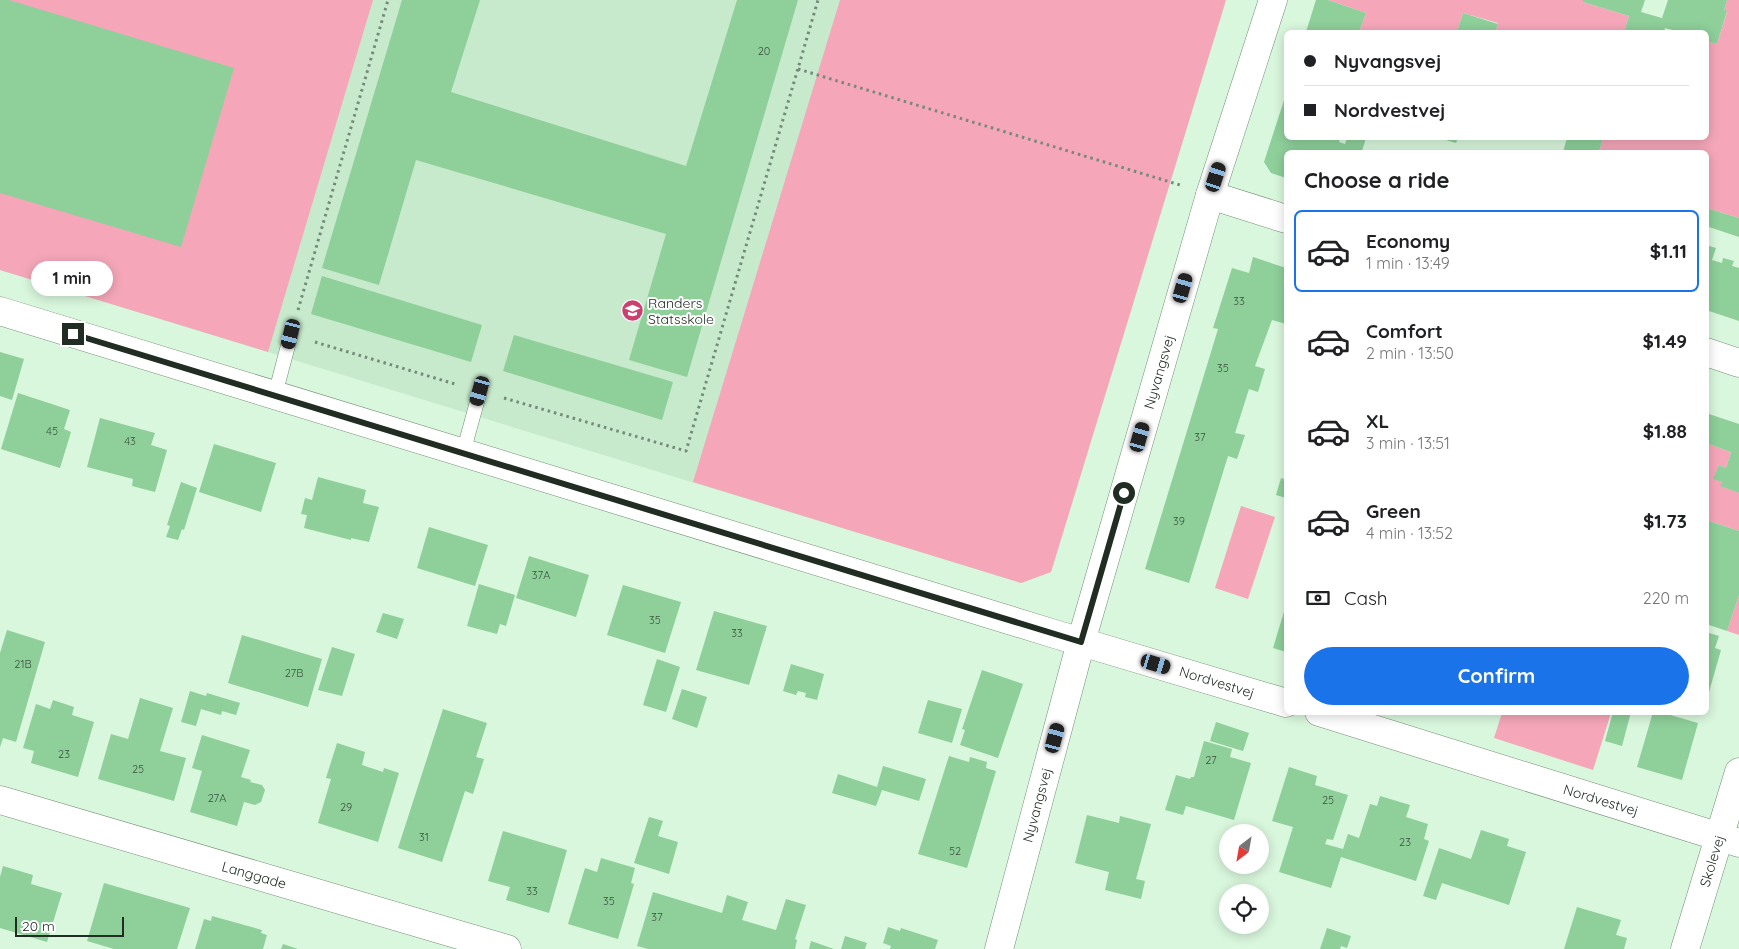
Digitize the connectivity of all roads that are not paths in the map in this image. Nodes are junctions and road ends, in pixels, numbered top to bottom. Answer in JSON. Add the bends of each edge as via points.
{"nodes":[{"id":1,"x":1272,"y":0,"type":"edge"},
{"id":2,"x":1210,"y":194,"type":"junction"},
{"id":3,"x":1284,"y":217,"type":"edge"},
{"id":4,"x":0,"y":311,"type":"edge"},
{"id":5,"x":291,"y":334,"type":"road end"},
{"id":6,"x":1709,"y":353,"type":"edge"},
{"id":7,"x":1739,"y":363,"type":"edge"},
{"id":8,"x":480,"y":391,"type":"road end"},
{"id":9,"x":275,"y":395,"type":"junction"},
{"id":10,"x":463,"y":453,"type":"junction"},
{"id":11,"x":1081,"y":642,"type":"junction"},
{"id":12,"x":1284,"y":702,"type":"edge"},
{"id":13,"x":1329,"y":715,"type":"edge"},
{"id":14,"x":1739,"y":772,"type":"edge"},
{"id":15,"x":0,"y":800,"type":"edge"},
{"id":16,"x":1729,"y":840,"type":"edge"},
{"id":17,"x":507,"y":949,"type":"edge"},
{"id":18,"x":999,"y":949,"type":"edge"},
{"id":19,"x":1685,"y":949,"type":"edge"}],
"edges":[{"from":1,"to":2,"type":"street","name":"Nyvangsvej"},
{"from":2,"to":3,"type":"street"},
{"from":2,"to":11,"type":"street","name":"Nyvangsvej"},
{"from":4,"to":9,"type":"street","name":"Nordvestvej"},
{"from":5,"to":9,"type":"lane"},
{"from":6,"to":7,"type":"street"},
{"from":8,"to":10,"type":"lane"},
{"from":9,"to":10,"type":"street","name":"Nordvestvej"},
{"from":10,"to":11,"type":"street","name":"Nordvestvej"},
{"from":11,"to":12,"type":"street","name":"Nordvestvej"},
{"from":11,"to":18,"type":"street","name":"Nyvangsvej"},
{"from":13,"to":16,"type":"street","name":"Nordvestvej"},
{"from":14,"to":16,"type":"street","name":"Skolevej"},
{"from":15,"to":17,"type":"street","name":"Langgade"},
{"from":16,"to":19,"type":"street","name":"Skolevej"}]}
